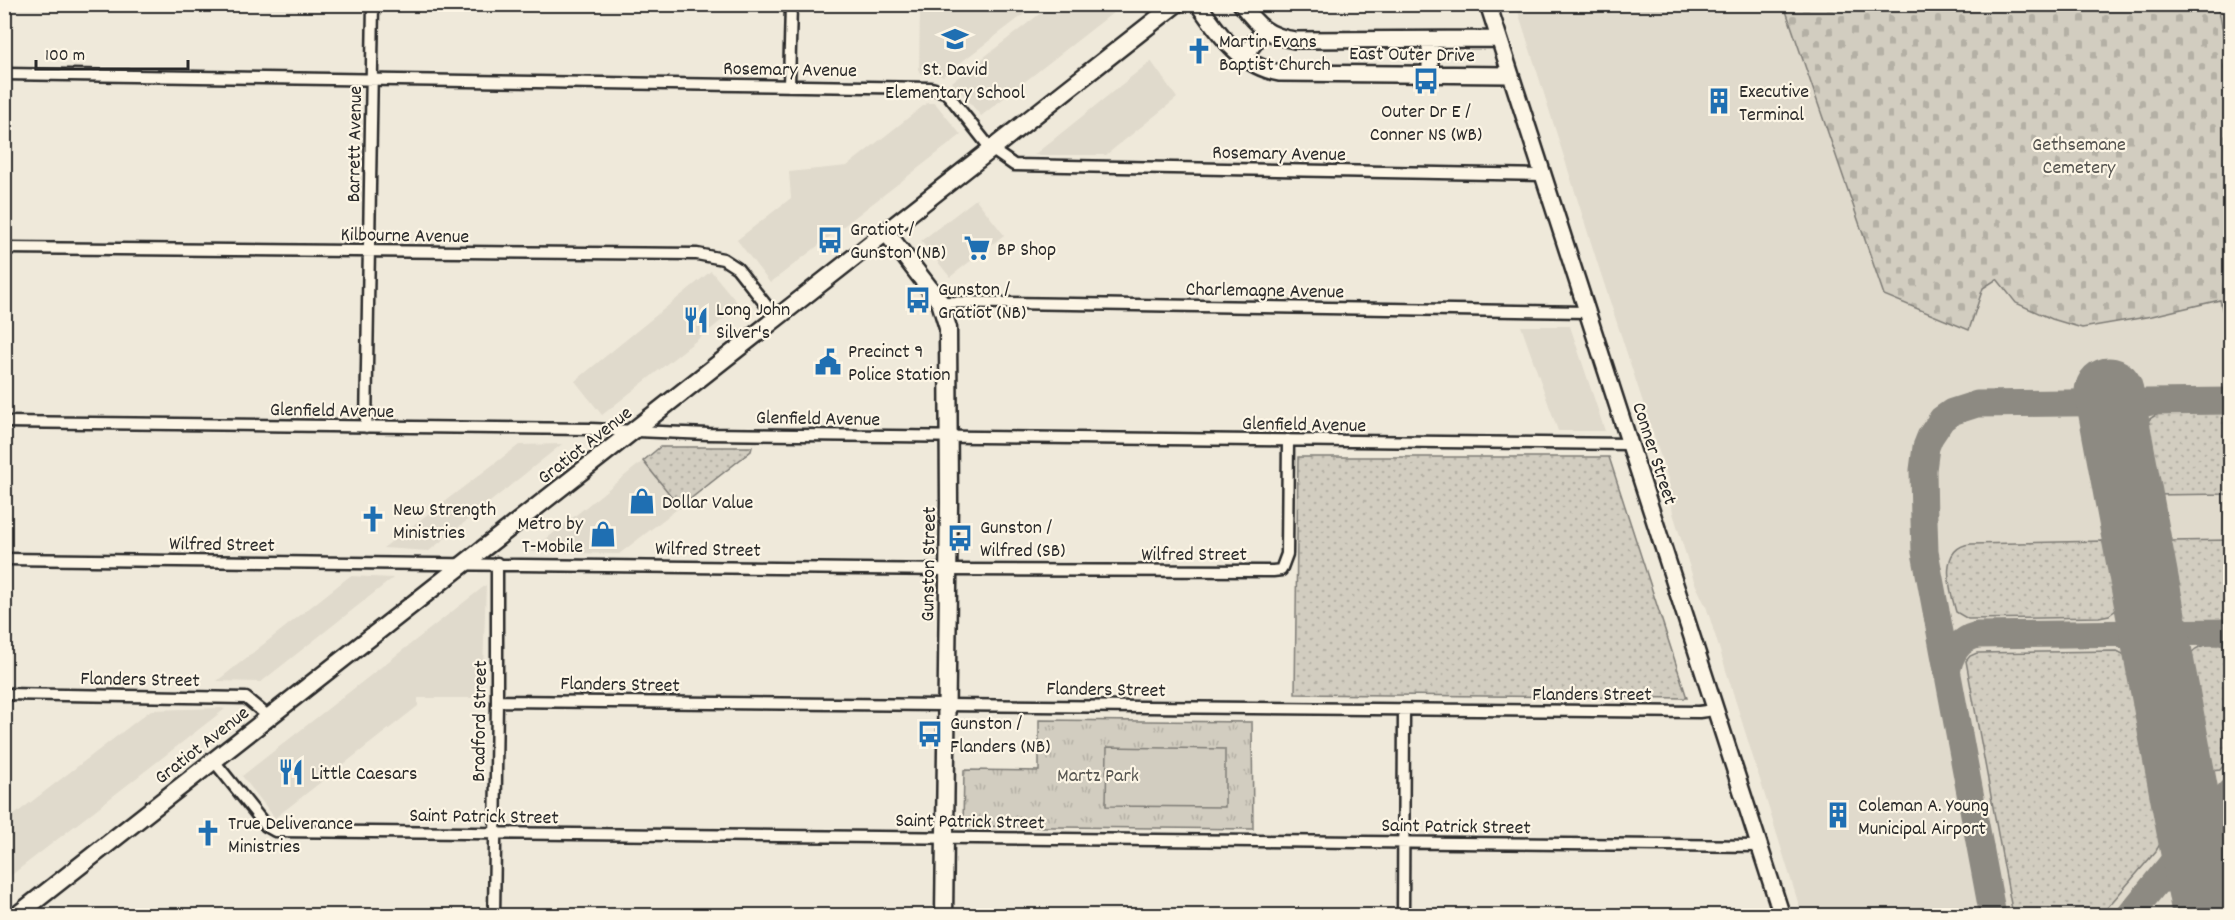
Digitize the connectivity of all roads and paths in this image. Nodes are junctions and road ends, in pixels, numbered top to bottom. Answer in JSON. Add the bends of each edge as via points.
{"nodes":[{"id":1,"x":373,"y":4,"type":"edge"},
{"id":2,"x":791,"y":4,"type":"edge"},
{"id":3,"x":1176,"y":4,"type":"edge"},
{"id":4,"x":1198,"y":4,"type":"edge"},
{"id":5,"x":1241,"y":4,"type":"edge"},
{"id":6,"x":1488,"y":4,"type":"edge"},
{"id":7,"x":1264,"y":30,"type":"junction"},
{"id":8,"x":1499,"y":39,"type":"junction"},
{"id":9,"x":1430,"y":40,"type":"junction"},
{"id":10,"x":1243,"y":58,"type":"junction"},
{"id":11,"x":4,"y":74,"type":"edge"},
{"id":12,"x":1430,"y":74,"type":"junction"},
{"id":13,"x":1511,"y":75,"type":"junction"},
{"id":14,"x":372,"y":80,"type":"junction"},
{"id":15,"x":789,"y":86,"type":"junction"},
{"id":16,"x":991,"y":149,"type":"junction"},
{"id":17,"x":1543,"y":175,"type":"junction"},
{"id":18,"x":886,"y":232,"type":"junction"},
{"id":19,"x":4,"y":248,"type":"edge"},
{"id":20,"x":369,"y":251,"type":"junction"},
{"id":21,"x":940,"y":302,"type":"junction"},
{"id":22,"x":1588,"y":312,"type":"junction"},
{"id":23,"x":777,"y":318,"type":"junction"},
{"id":24,"x":4,"y":423,"type":"edge"},
{"id":25,"x":366,"y":427,"type":"junction"},
{"id":26,"x":635,"y":430,"type":"junction"},
{"id":27,"x":949,"y":437,"type":"junction"},
{"id":28,"x":1288,"y":441,"type":"junction"},
{"id":29,"x":1630,"y":444,"type":"junction"},
{"id":30,"x":4,"y":559,"type":"edge"},
{"id":31,"x":497,"y":563,"type":"junction"},
{"id":32,"x":465,"y":564,"type":"junction"},
{"id":33,"x":948,"y":570,"type":"junction"},
{"id":34,"x":4,"y":694,"type":"edge"},
{"id":35,"x":497,"y":701,"type":"junction"},
{"id":36,"x":947,"y":704,"type":"junction"},
{"id":37,"x":1404,"y":710,"type":"junction"},
{"id":38,"x":1714,"y":710,"type":"junction"},
{"id":39,"x":269,"y":717,"type":"junction"},
{"id":40,"x":214,"y":760,"type":"junction"},
{"id":41,"x":495,"y":833,"type":"junction"},
{"id":42,"x":945,"y":838,"type":"junction"},
{"id":43,"x":1403,"y":842,"type":"junction"},
{"id":44,"x":1759,"y":846,"type":"junction"},
{"id":45,"x":16,"y":915,"type":"edge"},
{"id":46,"x":494,"y":915,"type":"edge"},
{"id":47,"x":944,"y":915,"type":"edge"},
{"id":48,"x":1403,"y":915,"type":"edge"},
{"id":49,"x":1782,"y":915,"type":"edge"}],
"edges":[{"from":1,"to":14,"type":"street","name":"Barrett Avenue"},
{"from":2,"to":15,"type":"street"},
{"from":3,"to":16,"type":"main road","name":"Gratiot Avenue"},
{"from":4,"to":10,"type":"main road","name":"East Outer Drive"},
{"from":5,"to":7,"type":"main road","name":"East Outer Drive"},
{"from":6,"to":8,"type":"main road","name":"Conner Street"},
{"from":7,"to":9,"type":"main road","name":"East Outer Drive","via":[[1295,40]]},
{"from":7,"to":10,"type":"main road"},
{"from":8,"to":9,"type":"main road","name":"East Outer Drive"},
{"from":8,"to":13,"type":"main road","name":"Conner Street"},
{"from":9,"to":12,"type":"main road"},
{"from":10,"to":12,"type":"main road","name":"East Outer Drive","via":[[1280,72]]},
{"from":11,"to":14,"type":"street","name":"Rosemary Avenue"},
{"from":12,"to":13,"type":"main road","name":"East Outer Drive"},
{"from":13,"to":17,"type":"main road","name":"Conner Street"},
{"from":14,"to":15,"type":"street","name":"Rosemary Avenue"},
{"from":14,"to":20,"type":"street","name":"Barrett Avenue"},
{"from":15,"to":16,"type":"street","name":"Rosemary Avenue","via":[[936,89],[950,97]]},
{"from":16,"to":17,"type":"street","name":"Rosemary Avenue","via":[[1014,165]]},
{"from":16,"to":18,"type":"main road","name":"Gratiot Avenue"},
{"from":17,"to":22,"type":"main road","name":"Conner Street"},
{"from":18,"to":21,"type":"main road","name":"Gunston Street"},
{"from":18,"to":23,"type":"main road","name":"Gratiot Avenue"},
{"from":19,"to":20,"type":"street","name":"Kilbourne Avenue"},
{"from":20,"to":23,"type":"street","name":"Kilbourne Avenue","via":[[716,256],[737,268]]},
{"from":20,"to":25,"type":"street","name":"Barrett Avenue"},
{"from":21,"to":22,"type":"street","name":"Charlemagne Avenue"},
{"from":21,"to":27,"type":"main road","name":"Gunston Street","via":[[948,328]]},
{"from":22,"to":29,"type":"main road","name":"Conner Street"},
{"from":23,"to":26,"type":"main road","name":"Gratiot Avenue"},
{"from":24,"to":25,"type":"street","name":"Glenfield Avenue"},
{"from":25,"to":26,"type":"street","name":"Glenfield Avenue"},
{"from":26,"to":27,"type":"street","name":"Glenfield Avenue"},
{"from":26,"to":32,"type":"main road","name":"Gratiot Avenue"},
{"from":27,"to":28,"type":"street","name":"Glenfield Avenue"},
{"from":27,"to":33,"type":"main road","name":"Gunston Street"},
{"from":28,"to":29,"type":"street","name":"Glenfield Avenue"},
{"from":28,"to":33,"type":"street","name":"Wilfred Street","via":[[1287,554],[1281,570]]},
{"from":29,"to":38,"type":"main road","name":"Conner Street"},
{"from":30,"to":32,"type":"street","name":"Wilfred Street"},
{"from":31,"to":32,"type":"street","name":"Wilfred Street"},
{"from":31,"to":33,"type":"street","name":"Wilfred Street"},
{"from":31,"to":35,"type":"street","name":"Bradford Street"},
{"from":32,"to":39,"type":"main road","name":"Gratiot Avenue"},
{"from":33,"to":36,"type":"main road","name":"Gunston Street"},
{"from":34,"to":39,"type":"street","name":"Flanders Street","via":[[246,698]]},
{"from":35,"to":36,"type":"street","name":"Flanders Street"},
{"from":35,"to":41,"type":"street","name":"Bradford Street"},
{"from":36,"to":37,"type":"street","name":"Flanders Street"},
{"from":36,"to":42,"type":"main road","name":"Gunston Street"},
{"from":37,"to":38,"type":"street","name":"Flanders Street"},
{"from":37,"to":43,"type":"street"},
{"from":38,"to":44,"type":"main road","name":"Conner Street"},
{"from":39,"to":40,"type":"main road","name":"Gratiot Avenue"},
{"from":40,"to":41,"type":"street","name":"Saint Patrick Street","via":[[266,826],[275,831]]},
{"from":40,"to":45,"type":"main road","name":"Gratiot Avenue"},
{"from":41,"to":42,"type":"street","name":"Saint Patrick Street"},
{"from":41,"to":46,"type":"street","name":"Bradford Street"},
{"from":42,"to":43,"type":"street","name":"Saint Patrick Street"},
{"from":42,"to":47,"type":"main road","name":"Gunston Street"},
{"from":43,"to":44,"type":"street","name":"Saint Patrick Street"},
{"from":43,"to":48,"type":"street"},
{"from":44,"to":49,"type":"main road","name":"Conner Street"}]}
